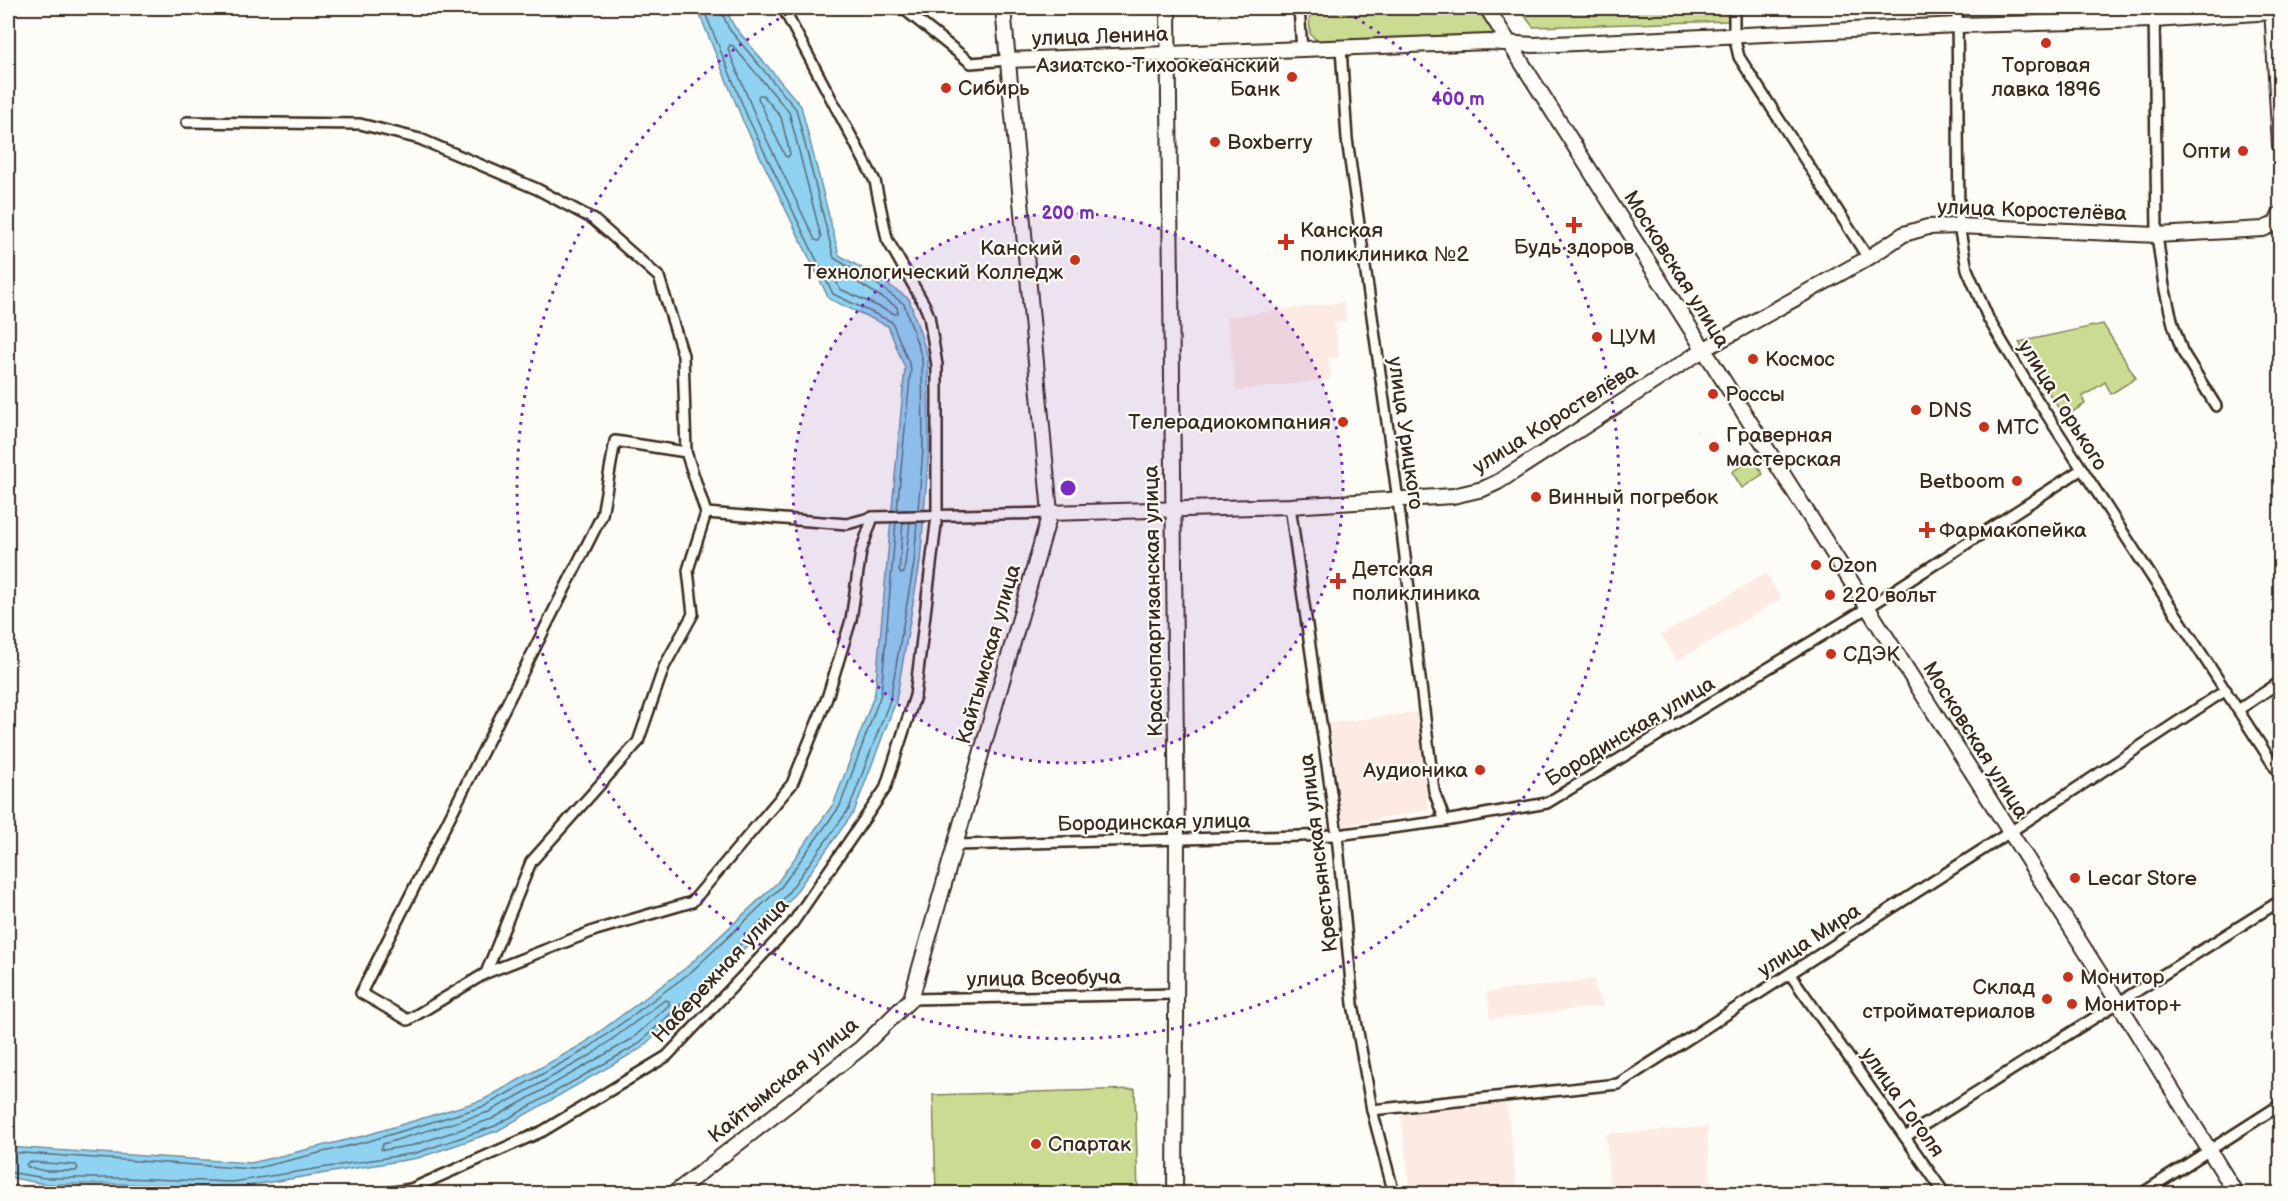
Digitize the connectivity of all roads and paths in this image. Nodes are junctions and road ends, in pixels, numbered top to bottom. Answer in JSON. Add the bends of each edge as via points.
{"nodes":[{"id":1,"x":783,"y":8,"type":"edge"},
{"id":2,"x":891,"y":8,"type":"edge"},
{"id":3,"x":1004,"y":8,"type":"edge"},
{"id":4,"x":1168,"y":8,"type":"edge"},
{"id":5,"x":1299,"y":8,"type":"edge"},
{"id":6,"x":1487,"y":8,"type":"edge"},
{"id":7,"x":1734,"y":8,"type":"edge"},
{"id":8,"x":1958,"y":8,"type":"edge"},
{"id":9,"x":2272,"y":10,"type":"edge"},
{"id":10,"x":2154,"y":14,"type":"edge"},
{"id":11,"x":1958,"y":25,"type":"junction"},
{"id":12,"x":1734,"y":36,"type":"junction"},
{"id":13,"x":1509,"y":42,"type":"junction"},
{"id":14,"x":1341,"y":48,"type":"junction"},
{"id":15,"x":1302,"y":50,"type":"junction"},
{"id":16,"x":1168,"y":54,"type":"junction"},
{"id":17,"x":1008,"y":60,"type":"junction"},
{"id":18,"x":187,"y":122,"type":"dead end"},
{"id":19,"x":2280,"y":146,"type":"edge"},
{"id":20,"x":2280,"y":214,"type":"edge"},
{"id":21,"x":1959,"y":226,"type":"junction"},
{"id":22,"x":2157,"y":235,"type":"junction"},
{"id":23,"x":1868,"y":258,"type":"junction"},
{"id":24,"x":1702,"y":350,"type":"junction"},
{"id":25,"x":2216,"y":406,"type":"dead end"},
{"id":26,"x":686,"y":452,"type":"junction"},
{"id":27,"x":2082,"y":469,"type":"junction"},
{"id":28,"x":1398,"y":500,"type":"junction"},
{"id":29,"x":1290,"y":506,"type":"junction"},
{"id":30,"x":1172,"y":509,"type":"junction"},
{"id":31,"x":706,"y":513,"type":"junction"},
{"id":32,"x":1050,"y":513,"type":"junction"},
{"id":33,"x":937,"y":516,"type":"junction"},
{"id":34,"x":873,"y":517,"type":"junction"},
{"id":35,"x":1867,"y":608,"type":"junction"},
{"id":36,"x":2280,"y":682,"type":"edge"},
{"id":37,"x":2226,"y":690,"type":"junction"},
{"id":38,"x":2238,"y":710,"type":"junction"},
{"id":39,"x":2280,"y":775,"type":"edge"},
{"id":40,"x":1445,"y":821,"type":"junction"},
{"id":41,"x":2010,"y":832,"type":"junction"},
{"id":42,"x":1337,"y":835,"type":"junction"},
{"id":43,"x":1177,"y":840,"type":"junction"},
{"id":44,"x":956,"y":845,"type":"junction"},
{"id":45,"x":2280,"y":901,"type":"edge"},
{"id":46,"x":486,"y":973,"type":"junction"},
{"id":47,"x":1790,"y":974,"type":"junction"},
{"id":48,"x":1177,"y":994,"type":"junction"},
{"id":49,"x":911,"y":999,"type":"junction"},
{"id":50,"x":2118,"y":1002,"type":"junction"},
{"id":51,"x":2280,"y":1105,"type":"edge"},
{"id":52,"x":1372,"y":1110,"type":"junction"},
{"id":53,"x":1905,"y":1137,"type":"junction"},
{"id":54,"x":2210,"y":1149,"type":"junction"},
{"id":55,"x":381,"y":1194,"type":"edge"},
{"id":56,"x":673,"y":1194,"type":"edge"},
{"id":57,"x":1175,"y":1194,"type":"edge"},
{"id":58,"x":1394,"y":1194,"type":"edge"},
{"id":59,"x":1945,"y":1194,"type":"edge"},
{"id":60,"x":2141,"y":1194,"type":"edge"},
{"id":61,"x":2232,"y":1194,"type":"edge"}],
"edges":[{"from":1,"to":33,"type":"street","name":"Набережная улица","via":[[875,181],[887,239],[929,316],[937,364]]},
{"from":2,"to":17,"type":"street","via":[[905,10],[971,63]]},
{"from":3,"to":17,"type":"street","name":"Кайтымская улица"},
{"from":4,"to":16,"type":"street","name":"Краснопартизанская улица"},
{"from":5,"to":15,"type":"street"},
{"from":6,"to":13,"type":"street","name":"Московская улица"},
{"from":7,"to":12,"type":"street"},
{"from":8,"to":11,"type":"street","name":"улица Горького"},
{"from":9,"to":10,"type":"street","name":"улица Ленина"},
{"from":9,"to":19,"type":"street"},
{"from":10,"to":11,"type":"street","name":"улица Ленина"},
{"from":10,"to":22,"type":"street"},
{"from":11,"to":12,"type":"street","name":"улица Ленина"},
{"from":11,"to":21,"type":"street","name":"улица Горького"},
{"from":12,"to":13,"type":"street","name":"улица Ленина","via":[[1534,45]]},
{"from":12,"to":23,"type":"street","via":[[1739,57]]},
{"from":13,"to":14,"type":"street","name":"улица Ленина"},
{"from":13,"to":24,"type":"street","name":"Московская улица"},
{"from":14,"to":15,"type":"street","name":"улица Ленина"},
{"from":14,"to":28,"type":"street","name":"улица Урицкого","via":[[1347,139]]},
{"from":15,"to":16,"type":"street","name":"улица Ленина"},
{"from":16,"to":17,"type":"street","name":"улица Ленина"},
{"from":16,"to":30,"type":"street","name":"Краснопартизанская улица"},
{"from":17,"to":32,"type":"street","name":"Кайтымская улица"},
{"from":18,"to":26,"type":"street","via":[[360,124],[420,139],[537,189],[593,219],[659,277],[682,356]]},
{"from":20,"to":22,"type":"street","name":"улица Коростелёва","via":[[2275,224],[2263,229]]},
{"from":21,"to":22,"type":"street","name":"улица Коростелёва"},
{"from":21,"to":23,"type":"street","name":"улица Коростелёва","via":[[1928,227],[1904,234]]},
{"from":21,"to":27,"type":"street","name":"улица Горького","via":[[1967,269],[1989,320]]},
{"from":22,"to":25,"type":"street","via":[[2164,286],[2182,351]]},
{"from":23,"to":24,"type":"street","name":"улица Коростелёва"},
{"from":24,"to":28,"type":"street","name":"улица Коростелёва","via":[[1483,489],[1453,496]]},
{"from":24,"to":35,"type":"street","name":"Московская улица"},
{"from":26,"to":31,"type":"street"},
{"from":26,"to":46,"type":"street","via":[[615,441],[602,515],[361,993],[408,1020]]},
{"from":27,"to":35,"type":"street","name":"Бородинская улица"},
{"from":27,"to":37,"type":"street","name":"улица Горького"},
{"from":28,"to":29,"type":"street","name":"улица Коростелёва"},
{"from":28,"to":40,"type":"street","name":"улица Урицкого","via":[[1434,791]]},
{"from":29,"to":30,"type":"street","name":"улица Коростелёва"},
{"from":29,"to":42,"type":"street","name":"Крестьянская улица"},
{"from":30,"to":32,"type":"street","name":"улица Коростелёва"},
{"from":30,"to":43,"type":"street","name":"Краснопартизанская улица"},
{"from":31,"to":34,"type":"street","name":"улица Коростелёва","via":[[847,524]]},
{"from":31,"to":46,"type":"street","via":[[688,570],[693,614],[664,667],[638,742],[531,862]]},
{"from":32,"to":33,"type":"street","name":"улица Коростелёва"},
{"from":32,"to":44,"type":"street","name":"Кайтымская улица"},
{"from":33,"to":34,"type":"street","name":"улица Коростелёва"},
{"from":33,"to":55,"type":"street","name":"Набережная улица","via":[[915,696],[885,789],[792,924],[667,1056],[543,1131],[411,1189]]},
{"from":34,"to":46,"type":"street","via":[[861,551],[851,620],[827,698],[792,784],[723,866],[692,902],[596,930]]},
{"from":35,"to":40,"type":"street","name":"Бородинская улица","via":[[1547,803]]},
{"from":35,"to":41,"type":"street","name":"Московская улица"},
{"from":36,"to":38,"type":"street"},
{"from":37,"to":38,"type":"street","name":"улица Горького"},
{"from":37,"to":41,"type":"street","name":"улица Мира"},
{"from":38,"to":39,"type":"street","name":"улица Горького"},
{"from":40,"to":42,"type":"street","name":"Бородинская улица"},
{"from":41,"to":47,"type":"street","name":"улица Мира"},
{"from":41,"to":50,"type":"street","name":"Московская улица"},
{"from":42,"to":43,"type":"street","name":"Бородинская улица"},
{"from":42,"to":52,"type":"street","name":"Крестьянская улица","via":[[1353,1004]]},
{"from":43,"to":44,"type":"street","name":"Бородинская улица"},
{"from":43,"to":48,"type":"street","name":"Краснопартизанская улица"},
{"from":44,"to":49,"type":"street","name":"Кайтымская улица"},
{"from":45,"to":50,"type":"street"},
{"from":47,"to":52,"type":"street","name":"улица Мира","via":[[1618,1084]]},
{"from":47,"to":53,"type":"street","name":"улица Гоголя"},
{"from":48,"to":49,"type":"street","name":"улица Всеобуча"},
{"from":48,"to":57,"type":"street","name":"Краснопартизанская улица"},
{"from":49,"to":56,"type":"street","name":"Кайтымская улица","via":[[861,1048]]},
{"from":50,"to":53,"type":"street"},
{"from":50,"to":54,"type":"street","name":"Московская улица"},
{"from":51,"to":54,"type":"street"},
{"from":52,"to":58,"type":"street","name":"Крестьянская улица"},
{"from":53,"to":59,"type":"street","name":"улица Гоголя"},
{"from":54,"to":60,"type":"street"},
{"from":54,"to":61,"type":"street","name":"Московская улица","via":[[2232,1187]]}]}
